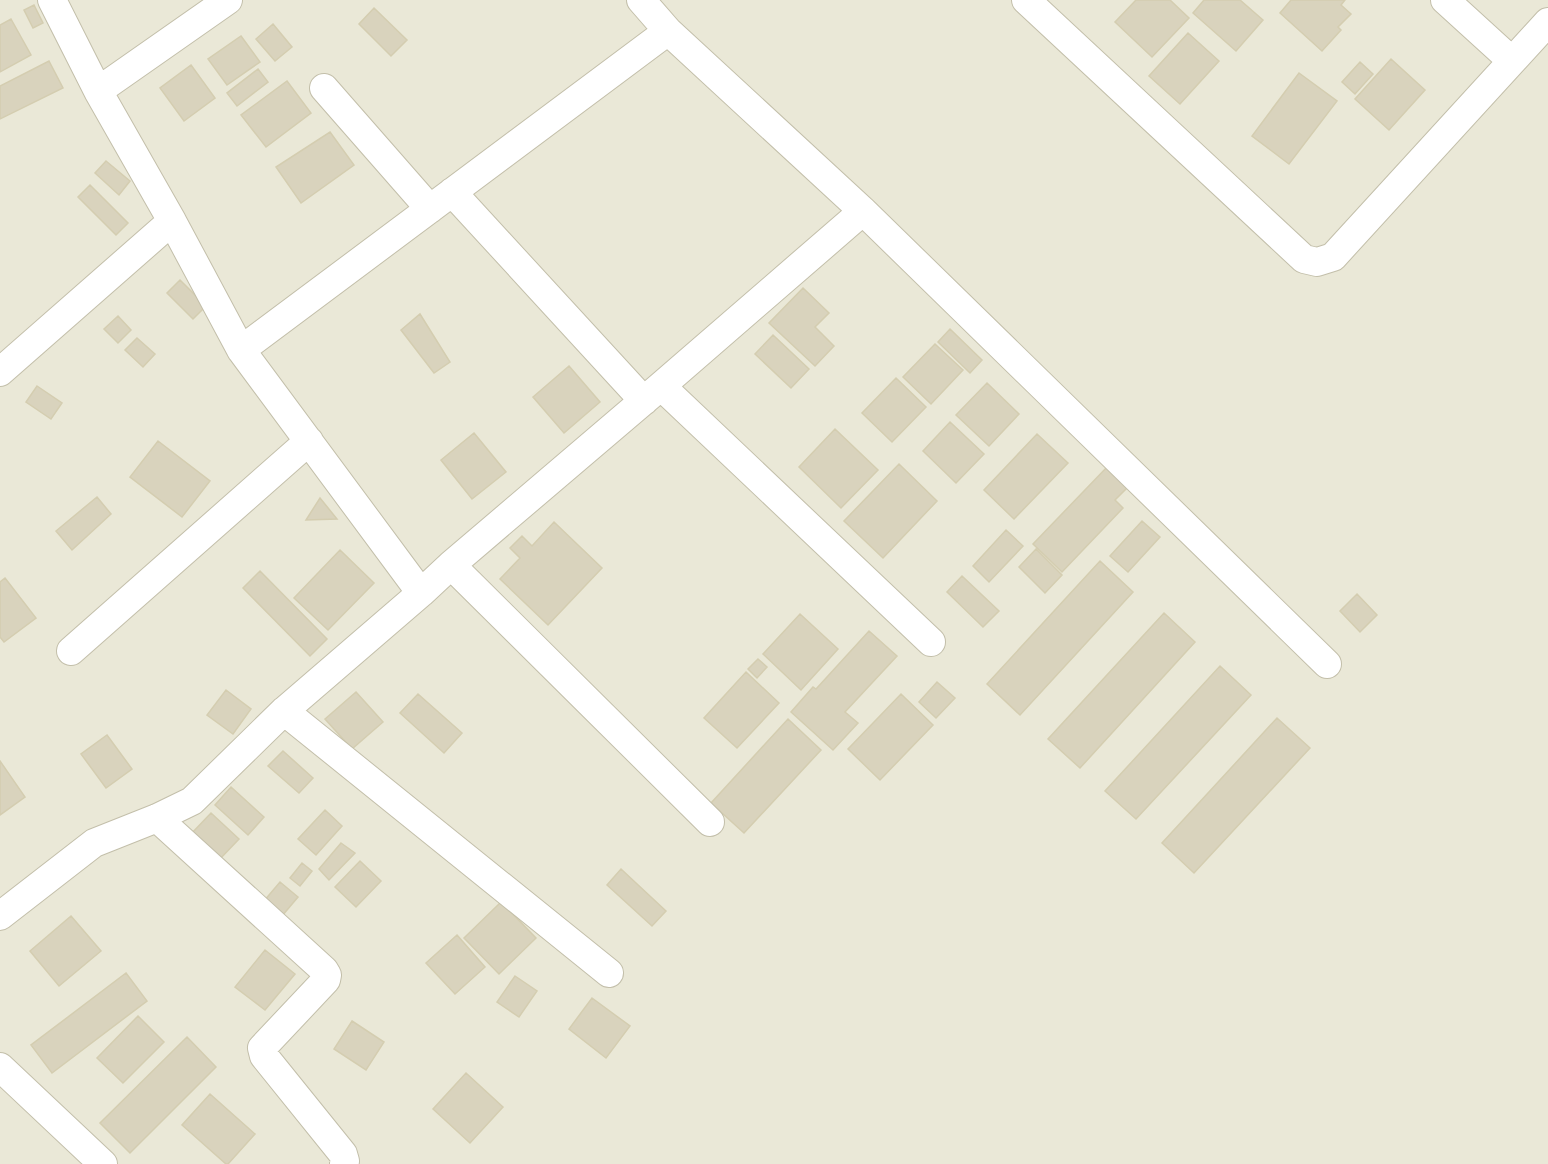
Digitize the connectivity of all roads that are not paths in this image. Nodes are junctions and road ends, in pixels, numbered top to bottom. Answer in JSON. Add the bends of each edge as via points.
{"nodes":[{"id":1,"x":52,"y":0,"type":"edge"},
{"id":2,"x":228,"y":0,"type":"edge"},
{"id":3,"x":641,"y":0,"type":"edge"},
{"id":4,"x":1026,"y":0,"type":"edge"},
{"id":5,"x":1445,"y":0,"type":"edge"},
{"id":6,"x":1548,"y":22,"type":"edge"},
{"id":7,"x":668,"y":31,"type":"junction"},
{"id":8,"x":1512,"y":62,"type":"junction"},
{"id":9,"x":324,"y":88,"type":"dead end"},
{"id":10,"x":98,"y":91,"type":"junction"},
{"id":11,"x":441,"y":201,"type":"junction"},
{"id":12,"x":863,"y":211,"type":"junction"},
{"id":13,"x":172,"y":221,"type":"junction"},
{"id":14,"x":241,"y":350,"type":"junction"},
{"id":15,"x":0,"y":372,"type":"edge"},
{"id":16,"x":652,"y":393,"type":"junction"},
{"id":17,"x":309,"y":441,"type":"junction"},
{"id":18,"x":451,"y":565,"type":"junction"},
{"id":19,"x":421,"y":593,"type":"junction"},
{"id":20,"x":931,"y":642,"type":"dead end"},
{"id":21,"x":71,"y":651,"type":"dead end"},
{"id":22,"x":1327,"y":664,"type":"dead end"},
{"id":23,"x":284,"y":711,"type":"junction"},
{"id":24,"x":158,"y":818,"type":"junction"},
{"id":25,"x":710,"y":822,"type":"dead end"},
{"id":26,"x":0,"y":916,"type":"edge"},
{"id":27,"x":609,"y":973,"type":"dead end"},
{"id":28,"x":0,"y":1067,"type":"edge"},
{"id":29,"x":103,"y":1164,"type":"edge"},
{"id":30,"x":345,"y":1164,"type":"edge"}],
"edges":[{"from":1,"to":10,"type":"street"},
{"from":2,"to":10,"type":"street"},
{"from":3,"to":7,"type":"street"},
{"from":4,"to":8,"type":"street","via":[[1305,259],[1317,262],[1333,257]]},
{"from":5,"to":8,"type":"street"},
{"from":6,"to":8,"type":"street"},
{"from":7,"to":11,"type":"street"},
{"from":7,"to":12,"type":"street"},
{"from":9,"to":11,"type":"street"},
{"from":10,"to":13,"type":"street"},
{"from":11,"to":14,"type":"street"},
{"from":11,"to":16,"type":"street"},
{"from":12,"to":16,"type":"street"},
{"from":12,"to":22,"type":"street"},
{"from":13,"to":14,"type":"street"},
{"from":13,"to":15,"type":"street"},
{"from":14,"to":17,"type":"street"},
{"from":16,"to":18,"type":"street"},
{"from":16,"to":20,"type":"street"},
{"from":17,"to":19,"type":"street"},
{"from":17,"to":21,"type":"street"},
{"from":18,"to":19,"type":"street"},
{"from":18,"to":25,"type":"street"},
{"from":19,"to":23,"type":"street"},
{"from":23,"to":24,"type":"street","via":[[192,801]]},
{"from":23,"to":27,"type":"street"},
{"from":24,"to":26,"type":"street","via":[[94,843]]},
{"from":24,"to":30,"type":"street","via":[[327,975],[327,980],[262,1048],[264,1056],[343,1154]]},
{"from":28,"to":29,"type":"street"}]}
